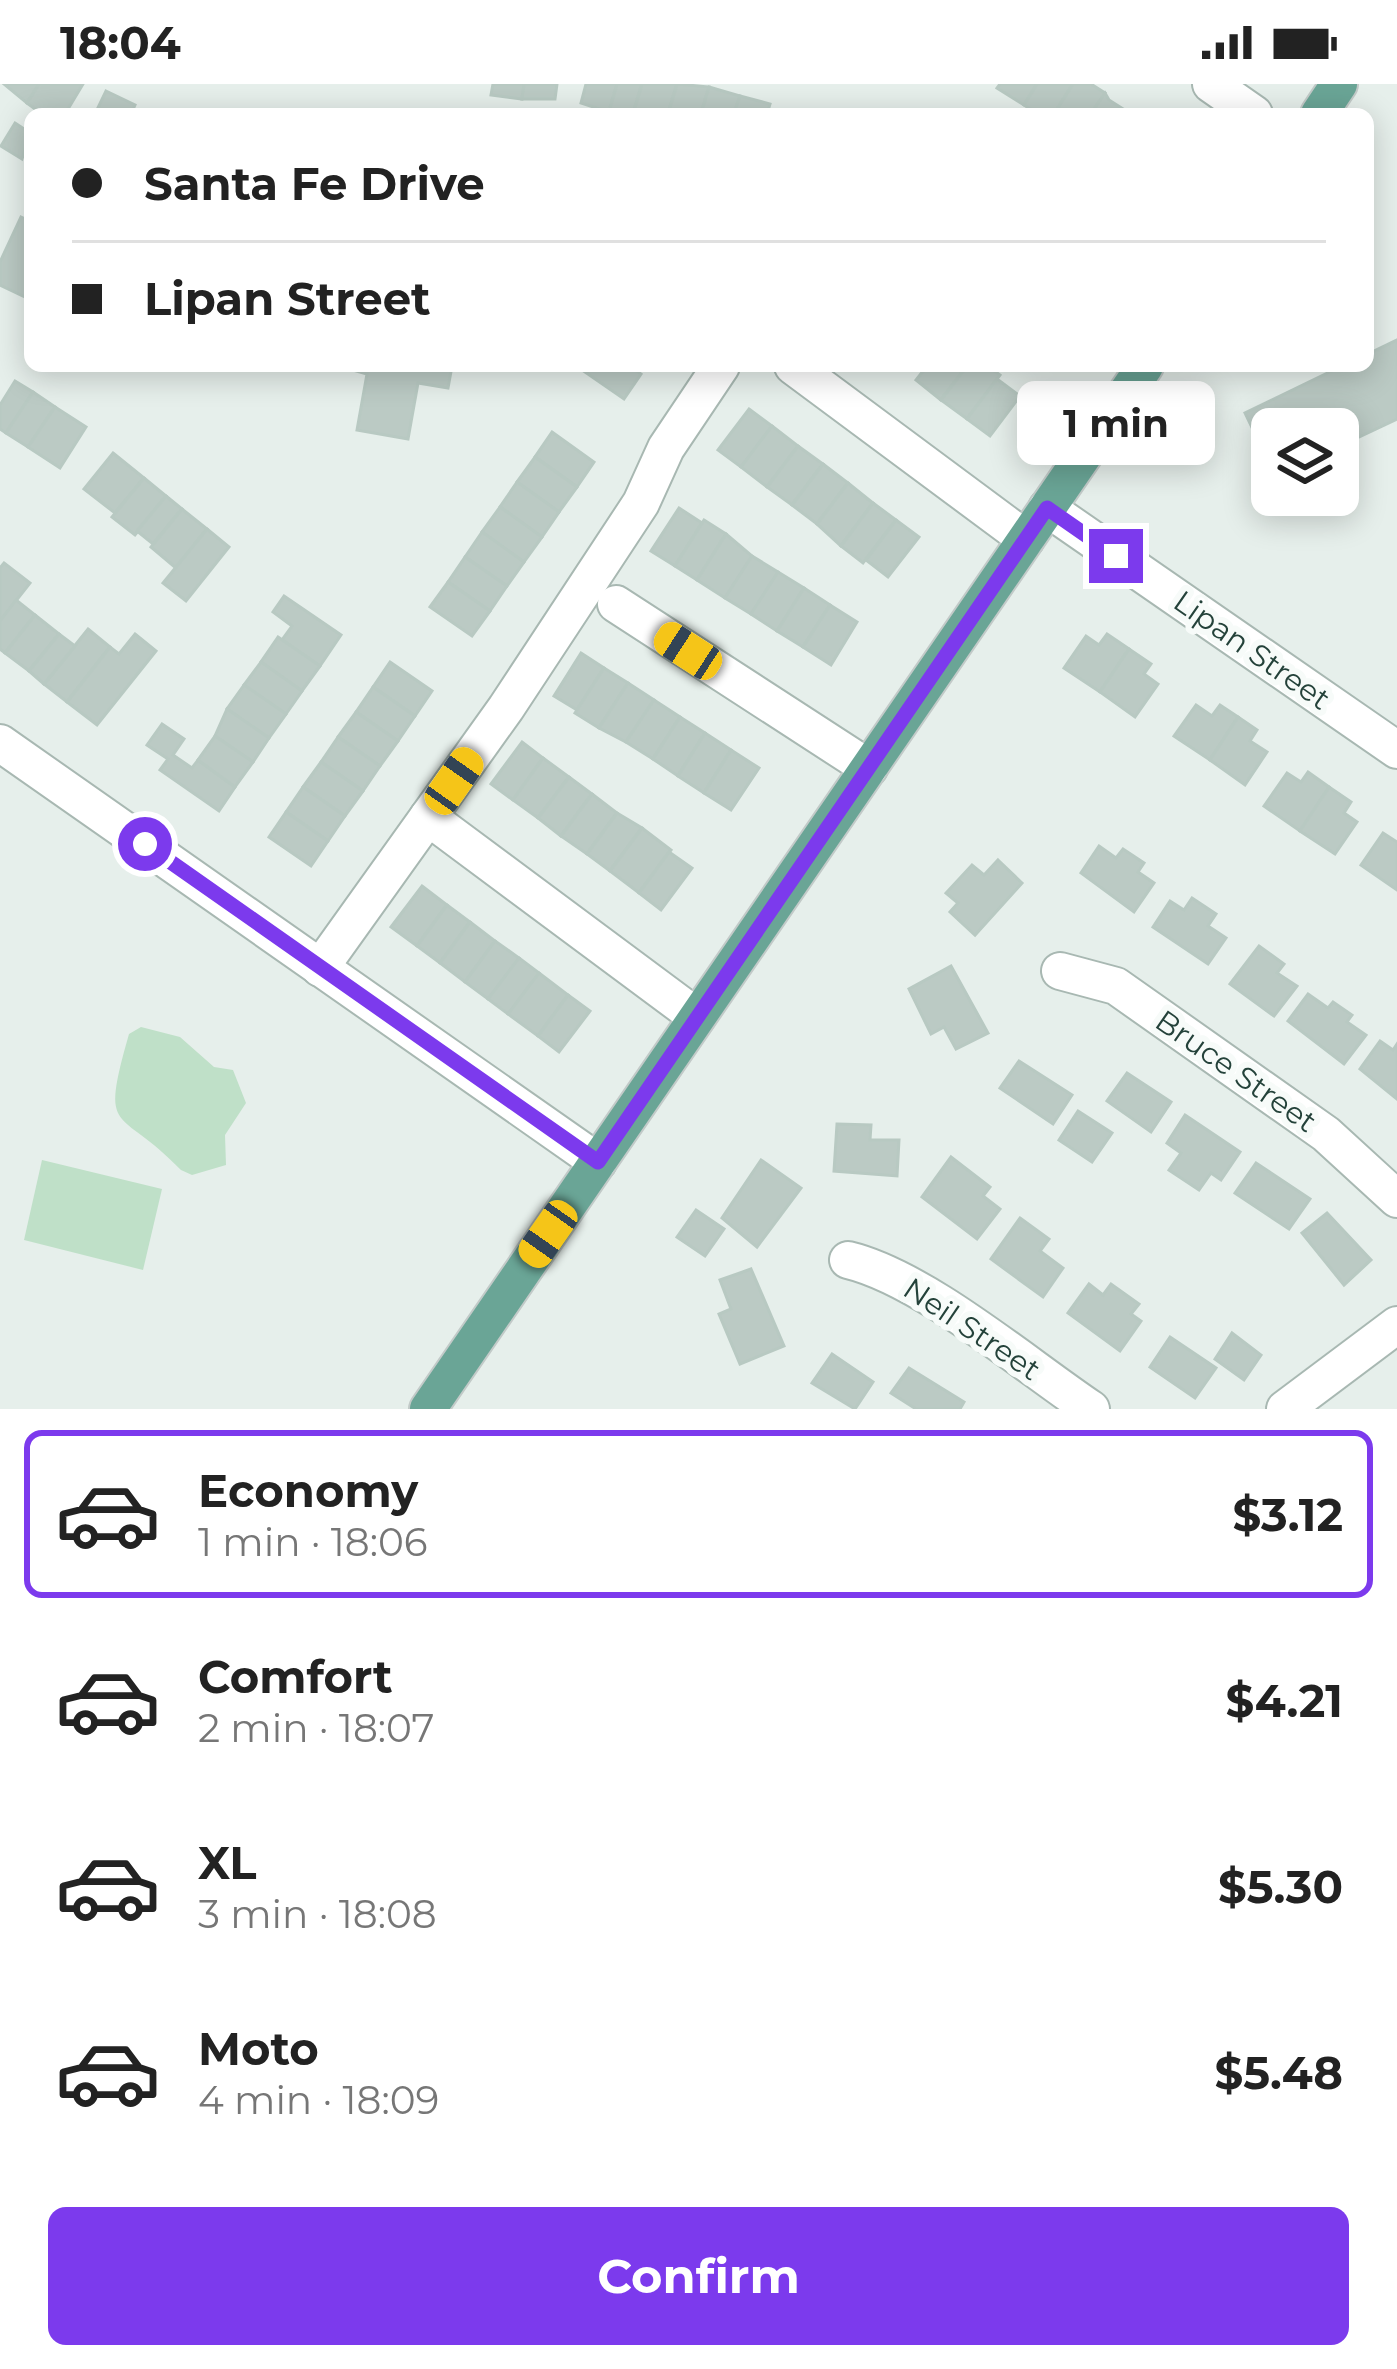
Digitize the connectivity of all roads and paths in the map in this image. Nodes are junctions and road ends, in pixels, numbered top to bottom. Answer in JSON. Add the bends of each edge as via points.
{"nodes":[{"id":1,"x":1211,"y":84,"type":"edge"},
{"id":2,"x":1245,"y":108,"type":"edge"},
{"id":3,"x":717,"y":372,"type":"edge"},
{"id":4,"x":801,"y":372,"type":"edge"},
{"id":5,"x":1141,"y":372,"type":"edge"},
{"id":6,"x":1047,"y":508,"type":"junction"},
{"id":7,"x":1026,"y":539,"type":"junction"},
{"id":8,"x":616,"y":604,"type":"dead end"},
{"id":9,"x":0,"y":743,"type":"edge"},
{"id":10,"x":1397,"y":750,"type":"edge"},
{"id":11,"x":869,"y":768,"type":"junction"},
{"id":12,"x":428,"y":817,"type":"junction"},
{"id":13,"x":320,"y":968,"type":"junction"},
{"id":14,"x":1060,"y":971,"type":"dead end"},
{"id":15,"x":697,"y":1017,"type":"junction"},
{"id":16,"x":598,"y":1162,"type":"junction"},
{"id":17,"x":1397,"y":1199,"type":"edge"},
{"id":18,"x":848,"y":1260,"type":"dead end"},
{"id":19,"x":1397,"y":1325,"type":"edge"},
{"id":20,"x":428,"y":1409,"type":"edge"},
{"id":21,"x":1091,"y":1409,"type":"edge"},
{"id":22,"x":1285,"y":1409,"type":"edge"}],
"edges":[{"from":1,"to":2,"type":"street"},
{"from":3,"to":12,"type":"street","via":[[641,503]]},
{"from":4,"to":7,"type":"street"},
{"from":5,"to":6,"type":"main road"},
{"from":6,"to":7,"type":"main road"},
{"from":6,"to":10,"type":"street","name":"Lipan Street"},
{"from":7,"to":11,"type":"main road"},
{"from":8,"to":11,"type":"street"},
{"from":9,"to":13,"type":"street"},
{"from":11,"to":15,"type":"main road"},
{"from":12,"to":13,"type":"street"},
{"from":12,"to":15,"type":"street"},
{"from":13,"to":16,"type":"street"},
{"from":14,"to":17,"type":"street","name":"Bruce Street","via":[[1116,986],[1326,1135]]},
{"from":15,"to":16,"type":"main road"},
{"from":16,"to":20,"type":"main road"},
{"from":18,"to":21,"type":"street","name":"Neil Street","via":[[911,1287]]},
{"from":19,"to":22,"type":"street"}]}
